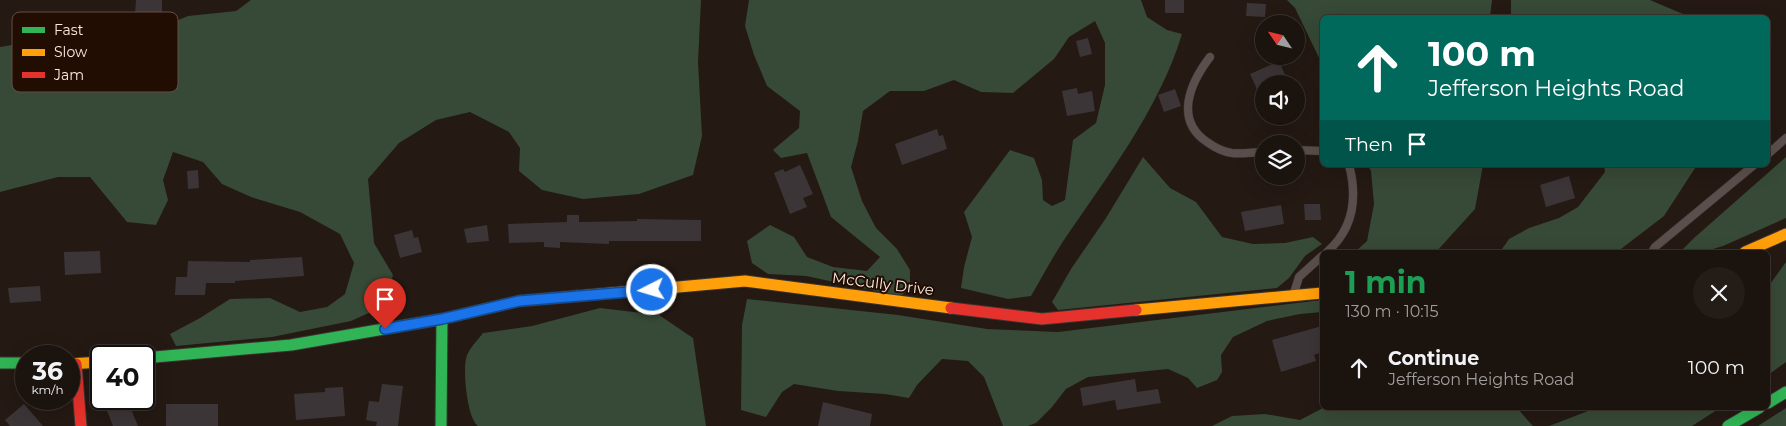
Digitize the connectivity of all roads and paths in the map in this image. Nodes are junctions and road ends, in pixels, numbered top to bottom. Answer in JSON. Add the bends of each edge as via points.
{"nodes":[{"id":1,"x":1210,"y":57,"type":"dead end"},
{"id":2,"x":1786,"y":138,"type":"edge"},
{"id":3,"x":1305,"y":150,"type":"edge"},
{"id":4,"x":1320,"y":151,"type":"edge"},
{"id":5,"x":1255,"y":152,"type":"edge"},
{"id":6,"x":1770,"y":152,"type":"edge"},
{"id":7,"x":1350,"y":167,"type":"edge"},
{"id":8,"x":1752,"y":167,"type":"edge"},
{"id":9,"x":1786,"y":234,"type":"edge"},
{"id":10,"x":1328,"y":250,"type":"edge"},
{"id":11,"x":1653,"y":250,"type":"edge"},
{"id":12,"x":1750,"y":250,"type":"edge"},
{"id":13,"x":1320,"y":258,"type":"edge"},
{"id":14,"x":1320,"y":293,"type":"edge"},
{"id":15,"x":1293,"y":294,"type":"junction"},
{"id":16,"x":442,"y":319,"type":"junction"},
{"id":17,"x":155,"y":357,"type":"edge"},
{"id":18,"x":0,"y":363,"type":"edge"},
{"id":19,"x":15,"y":364,"type":"edge"},
{"id":20,"x":1786,"y":392,"type":"edge"},
{"id":21,"x":1770,"y":402,"type":"edge"},
{"id":22,"x":80,"y":410,"type":"edge"},
{"id":23,"x":1756,"y":410,"type":"edge"},
{"id":24,"x":82,"y":426,"type":"edge"},
{"id":25,"x":441,"y":426,"type":"edge"},
{"id":26,"x":1728,"y":426,"type":"edge"}],
"edges":[{"from":1,"to":5,"type":"lane","via":[[1192,87],[1189,114],[1192,127],[1197,135],[1212,145],[1230,152]]},
{"from":2,"to":6,"type":"lane"},
{"from":3,"to":4,"type":"lane"},
{"from":7,"to":10,"type":"lane","via":[[1350,220],[1341,238]]},
{"from":8,"to":11,"type":"lane"},
{"from":9,"to":12,"type":"street"},
{"from":13,"to":15,"type":"lane","via":[[1299,277]]},
{"from":14,"to":15,"type":"street","name":"McCully Drive"},
{"from":15,"to":16,"type":"street","name":"McCully Drive","via":[[1042,319],[745,281],[519,301]]},
{"from":16,"to":17,"type":"street","name":"McCully Drive","via":[[291,345]]},
{"from":16,"to":25,"type":"street"},
{"from":18,"to":19,"type":"street"},
{"from":20,"to":21,"type":"street"},
{"from":22,"to":24,"type":"street"},
{"from":23,"to":26,"type":"street"}]}
